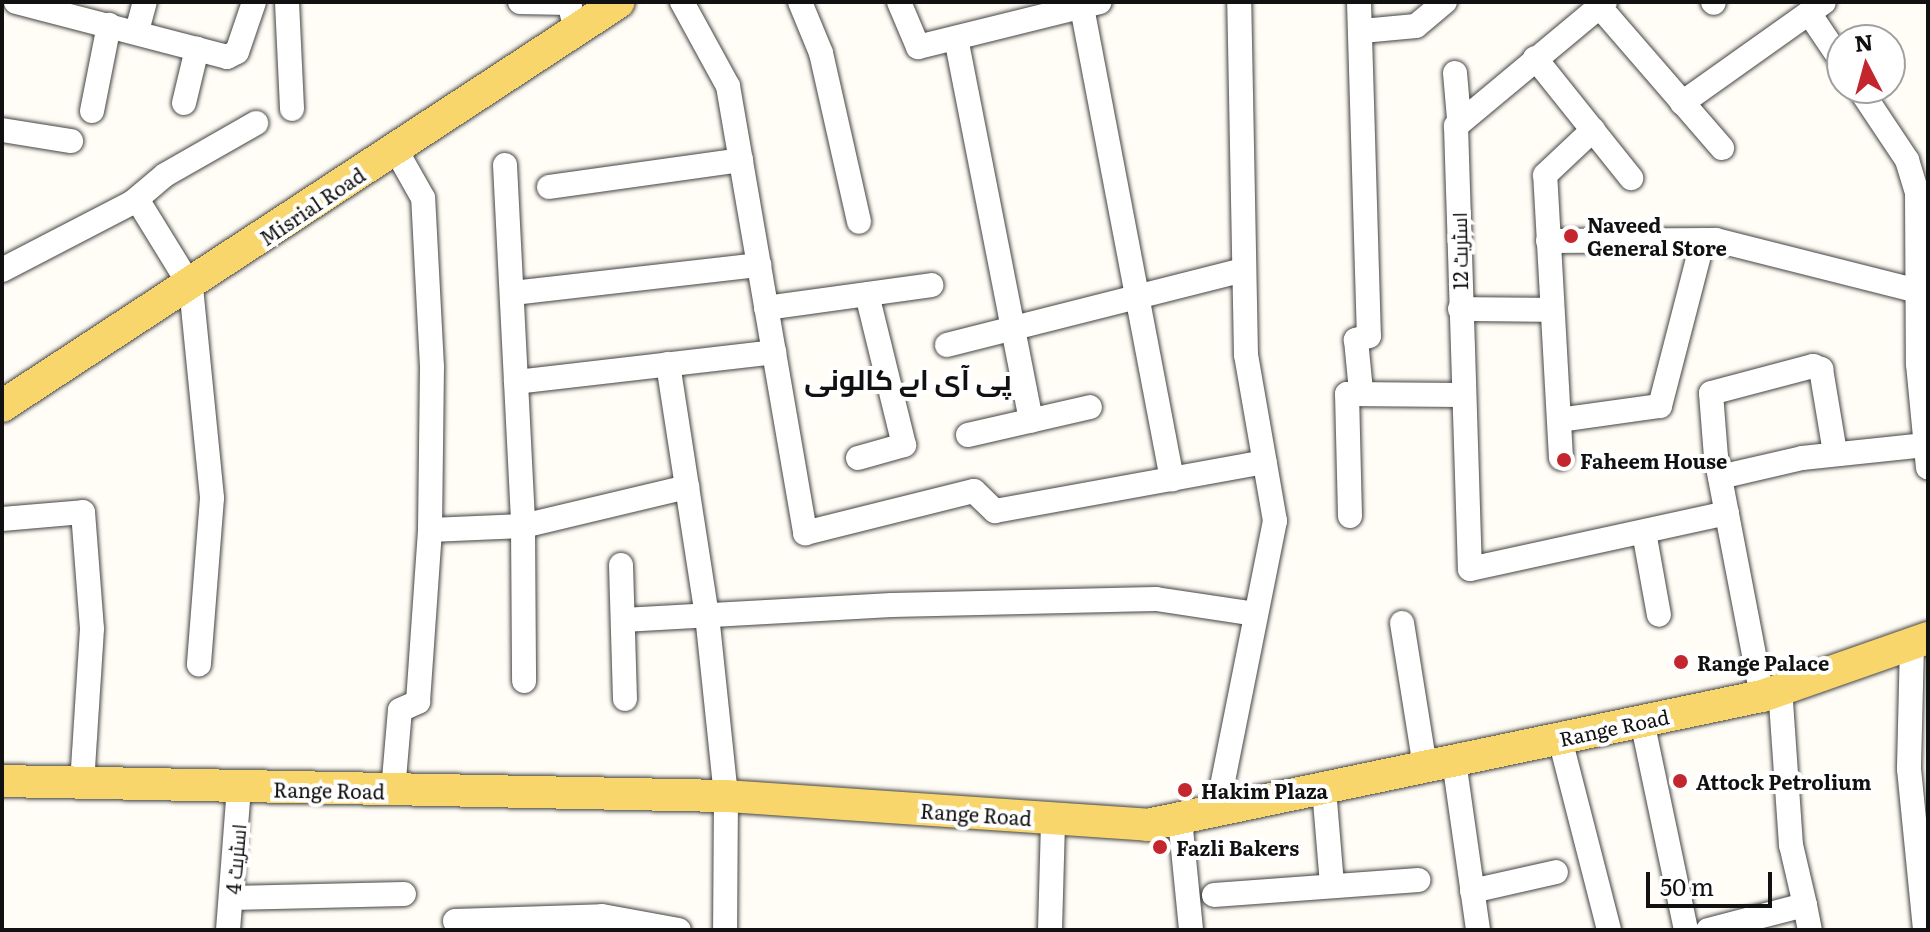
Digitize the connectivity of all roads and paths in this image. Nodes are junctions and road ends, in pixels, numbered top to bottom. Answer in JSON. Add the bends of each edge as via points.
{"nodes":[{"id":1,"x":16,"y":2,"type":"edge"},
{"id":2,"x":145,"y":2,"type":"edge"},
{"id":3,"x":254,"y":2,"type":"edge"},
{"id":4,"x":287,"y":2,"type":"edge"},
{"id":5,"x":520,"y":2,"type":"edge"},
{"id":6,"x":619,"y":2,"type":"edge"},
{"id":7,"x":682,"y":2,"type":"edge"},
{"id":8,"x":800,"y":2,"type":"edge"},
{"id":9,"x":899,"y":2,"type":"edge"},
{"id":10,"x":1239,"y":2,"type":"edge"},
{"id":11,"x":1359,"y":2,"type":"edge"},
{"id":12,"x":1445,"y":2,"type":"edge"},
{"id":13,"x":1088,"y":3,"type":"edge"},
{"id":14,"x":1602,"y":4,"type":"edge"},
{"id":15,"x":1820,"y":5,"type":"edge"},
{"id":16,"x":50,"y":6,"type":"edge"},
{"id":17,"x":571,"y":12,"type":"edge"},
{"id":18,"x":1827,"y":24,"type":"edge"},
{"id":19,"x":109,"y":25,"type":"junction"},
{"id":20,"x":137,"y":31,"type":"junction"},
{"id":21,"x":1362,"y":31,"type":"junction"},
{"id":22,"x":956,"y":38,"type":"junction"},
{"id":23,"x":197,"y":49,"type":"junction"},
{"id":24,"x":1535,"y":58,"type":"junction"},
{"id":25,"x":1455,"y":73,"type":"dead end"},
{"id":26,"x":184,"y":103,"type":"dead end"},
{"id":27,"x":1682,"y":103,"type":"junction"},
{"id":28,"x":1870,"y":104,"type":"edge"},
{"id":29,"x":292,"y":109,"type":"dead end"},
{"id":30,"x":92,"y":111,"type":"dead end"},
{"id":31,"x":1459,"y":119,"type":"junction"},
{"id":32,"x":256,"y":123,"type":"dead end"},
{"id":33,"x":2,"y":130,"type":"edge"},
{"id":34,"x":1593,"y":130,"type":"junction"},
{"id":35,"x":71,"y":141,"type":"dead end"},
{"id":36,"x":1722,"y":148,"type":"dead end"},
{"id":37,"x":396,"y":150,"type":"junction"},
{"id":38,"x":741,"y":160,"type":"junction"},
{"id":39,"x":505,"y":165,"type":"dead end"},
{"id":40,"x":1631,"y":178,"type":"dead end"},
{"id":41,"x":549,"y":187,"type":"dead end"},
{"id":42,"x":133,"y":202,"type":"junction"},
{"id":43,"x":1923,"y":205,"type":"edge"},
{"id":44,"x":859,"y":222,"type":"dead end"},
{"id":45,"x":1703,"y":240,"type":"junction"},
{"id":46,"x":1548,"y":241,"type":"junction"},
{"id":47,"x":759,"y":265,"type":"junction"},
{"id":48,"x":2,"y":270,"type":"edge"},
{"id":49,"x":1244,"y":270,"type":"junction"},
{"id":50,"x":931,"y":285,"type":"dead end"},
{"id":51,"x":191,"y":287,"type":"junction"},
{"id":52,"x":1918,"y":291,"type":"junction"},
{"id":53,"x":513,"y":293,"type":"junction"},
{"id":54,"x":867,"y":294,"type":"junction"},
{"id":55,"x":1136,"y":296,"type":"junction"},
{"id":56,"x":766,"y":308,"type":"junction"},
{"id":57,"x":1460,"y":309,"type":"junction"},
{"id":58,"x":1552,"y":310,"type":"junction"},
{"id":59,"x":1012,"y":329,"type":"junction"},
{"id":60,"x":947,"y":345,"type":"dead end"},
{"id":61,"x":774,"y":352,"type":"junction"},
{"id":62,"x":668,"y":364,"type":"junction"},
{"id":63,"x":1923,"y":364,"type":"edge"},
{"id":64,"x":516,"y":382,"type":"junction"},
{"id":65,"x":1361,"y":391,"type":"junction"},
{"id":66,"x":1461,"y":395,"type":"junction"},
{"id":67,"x":2,"y":406,"type":"edge"},
{"id":68,"x":1090,"y":407,"type":"dead end"},
{"id":69,"x":1559,"y":420,"type":"junction"},
{"id":70,"x":1031,"y":421,"type":"junction"},
{"id":71,"x":968,"y":435,"type":"dead end"},
{"id":72,"x":1835,"y":453,"type":"junction"},
{"id":73,"x":858,"y":458,"type":"dead end"},
{"id":74,"x":1561,"y":458,"type":"dead end"},
{"id":75,"x":1927,"y":458,"type":"edge"},
{"id":76,"x":1265,"y":462,"type":"junction"},
{"id":77,"x":1720,"y":477,"type":"junction"},
{"id":78,"x":1172,"y":479,"type":"junction"},
{"id":79,"x":687,"y":487,"type":"junction"},
{"id":80,"x":1727,"y":513,"type":"junction"},
{"id":81,"x":1350,"y":516,"type":"dead end"},
{"id":82,"x":2,"y":519,"type":"edge"},
{"id":83,"x":523,"y":526,"type":"junction"},
{"id":84,"x":430,"y":530,"type":"junction"},
{"id":85,"x":1644,"y":532,"type":"junction"},
{"id":86,"x":621,"y":565,"type":"dead end"},
{"id":87,"x":1255,"y":614,"type":"junction"},
{"id":88,"x":707,"y":615,"type":"junction"},
{"id":89,"x":1659,"y":615,"type":"dead end"},
{"id":90,"x":623,"y":620,"type":"junction"},
{"id":91,"x":1402,"y":623,"type":"dead end"},
{"id":92,"x":1920,"y":641,"type":"edge"},
{"id":93,"x":199,"y":664,"type":"dead end"},
{"id":94,"x":524,"y":681,"type":"dead end"},
{"id":95,"x":1771,"y":692,"type":"junction"},
{"id":96,"x":625,"y":699,"type":"dead end"},
{"id":97,"x":1642,"y":721,"type":"junction"},
{"id":98,"x":1560,"y":739,"type":"junction"},
{"id":99,"x":1439,"y":764,"type":"junction"},
{"id":100,"x":1918,"y":769,"type":"edge"},
{"id":101,"x":2,"y":781,"type":"edge"},
{"id":102,"x":82,"y":782,"type":"junction"},
{"id":103,"x":239,"y":788,"type":"junction"},
{"id":104,"x":1324,"y":789,"type":"junction"},
{"id":105,"x":393,"y":791,"type":"junction"},
{"id":106,"x":726,"y":796,"type":"junction"},
{"id":107,"x":1217,"y":811,"type":"junction"},
{"id":108,"x":1180,"y":819,"type":"junction"},
{"id":109,"x":1053,"y":820,"type":"junction"},
{"id":110,"x":1556,"y":872,"type":"dead end"},
{"id":111,"x":1418,"y":880,"type":"dead end"},
{"id":112,"x":1332,"y":885,"type":"junction"},
{"id":113,"x":1472,"y":891,"type":"junction"},
{"id":114,"x":404,"y":894,"type":"dead end"},
{"id":115,"x":1214,"y":895,"type":"dead end"},
{"id":116,"x":231,"y":898,"type":"junction"},
{"id":117,"x":1805,"y":905,"type":"junction"},
{"id":118,"x":455,"y":921,"type":"dead end"},
{"id":119,"x":626,"y":926,"type":"edge"},
{"id":120,"x":228,"y":930,"type":"edge"},
{"id":121,"x":679,"y":930,"type":"edge"},
{"id":122,"x":725,"y":930,"type":"edge"},
{"id":123,"x":1050,"y":930,"type":"edge"},
{"id":124,"x":1191,"y":930,"type":"edge"},
{"id":125,"x":1478,"y":930,"type":"edge"},
{"id":126,"x":1609,"y":930,"type":"edge"},
{"id":127,"x":1686,"y":930,"type":"edge"},
{"id":128,"x":1708,"y":930,"type":"edge"},
{"id":129,"x":1810,"y":930,"type":"edge"},
{"id":130,"x":1925,"y":930,"type":"edge"}],
"edges":[{"from":1,"to":16,"type":"street"},
{"from":2,"to":20,"type":"street"},
{"from":3,"to":23,"type":"street","via":[[237,52],[227,57]]},
{"from":4,"to":29,"type":"street"},
{"from":5,"to":17,"type":"street"},
{"from":6,"to":17,"type":"main road","name":"Misrial Road"},
{"from":7,"to":38,"type":"street","via":[[728,86]]},
{"from":8,"to":44,"type":"street","via":[[821,53]]},
{"from":9,"to":22,"type":"street","via":[[918,47]]},
{"from":10,"to":49,"type":"street"},
{"from":11,"to":21,"type":"street"},
{"from":12,"to":21,"type":"street","via":[[1416,26]]},
{"from":13,"to":22,"type":"street"},
{"from":13,"to":55,"type":"street"},
{"from":14,"to":24,"type":"street"},
{"from":14,"to":27,"type":"street"},
{"from":15,"to":18,"type":"street"},
{"from":15,"to":27,"type":"street"},
{"from":16,"to":19,"type":"street"},
{"from":17,"to":37,"type":"main road","name":"Misrial Road"},
{"from":19,"to":20,"type":"street"},
{"from":19,"to":30,"type":"street"},
{"from":20,"to":23,"type":"street"},
{"from":21,"to":65,"type":"street","via":[[1369,336],[1356,340]]},
{"from":22,"to":59,"type":"street"},
{"from":23,"to":26,"type":"street"},
{"from":24,"to":31,"type":"street"},
{"from":24,"to":34,"type":"street"},
{"from":25,"to":31,"type":"street","name":"اسٹریٹ 12"},
{"from":27,"to":36,"type":"street"},
{"from":28,"to":43,"type":"street","via":[[1907,160]]},
{"from":31,"to":57,"type":"street","name":"اسٹریٹ 12"},
{"from":32,"to":42,"type":"street","via":[[165,175]]},
{"from":33,"to":35,"type":"street"},
{"from":34,"to":40,"type":"street"},
{"from":34,"to":46,"type":"street","via":[[1545,175]]},
{"from":37,"to":51,"type":"main road","name":"Misrial Road"},
{"from":37,"to":84,"type":"street","via":[[423,198],[432,367]]},
{"from":38,"to":41,"type":"street"},
{"from":38,"to":47,"type":"street"},
{"from":39,"to":53,"type":"street"},
{"from":42,"to":48,"type":"street"},
{"from":42,"to":51,"type":"street","via":[[140,204]]},
{"from":43,"to":52,"type":"street"},
{"from":45,"to":46,"type":"street"},
{"from":45,"to":52,"type":"street"},
{"from":45,"to":69,"type":"street","via":[[1660,406]]},
{"from":46,"to":58,"type":"street"},
{"from":47,"to":53,"type":"street"},
{"from":47,"to":56,"type":"street"},
{"from":49,"to":55,"type":"street"},
{"from":49,"to":76,"type":"street","via":[[1246,355]]},
{"from":50,"to":54,"type":"street"},
{"from":51,"to":67,"type":"main road","name":"Misrial Road"},
{"from":51,"to":93,"type":"street","via":[[212,498]]},
{"from":52,"to":63,"type":"street"},
{"from":53,"to":64,"type":"street"},
{"from":54,"to":56,"type":"street"},
{"from":54,"to":73,"type":"street","via":[[904,445]]},
{"from":55,"to":59,"type":"street"},
{"from":55,"to":78,"type":"street"},
{"from":56,"to":61,"type":"street"},
{"from":57,"to":58,"type":"street"},
{"from":57,"to":66,"type":"street","name":"اسٹریٹ 12"},
{"from":58,"to":69,"type":"street"},
{"from":59,"to":60,"type":"street"},
{"from":59,"to":70,"type":"street"},
{"from":61,"to":62,"type":"street"},
{"from":61,"to":78,"type":"street","via":[[805,533],[974,491],[995,511]]},
{"from":62,"to":64,"type":"street"},
{"from":62,"to":79,"type":"street"},
{"from":63,"to":75,"type":"street"},
{"from":64,"to":83,"type":"street"},
{"from":65,"to":66,"type":"street"},
{"from":65,"to":81,"type":"street","via":[[1350,391],[1346,400]]},
{"from":66,"to":85,"type":"street","name":"اسٹریٹ 12","via":[[1470,569]]},
{"from":68,"to":70,"type":"street"},
{"from":69,"to":74,"type":"street"},
{"from":70,"to":71,"type":"street"},
{"from":72,"to":75,"type":"street"},
{"from":72,"to":77,"type":"street"},
{"from":72,"to":77,"type":"street","via":[[1824,377],[1813,366],[1711,393]]},
{"from":76,"to":78,"type":"street"},
{"from":76,"to":87,"type":"street","via":[[1275,521]]},
{"from":77,"to":80,"type":"street"},
{"from":79,"to":83,"type":"street"},
{"from":79,"to":88,"type":"street"},
{"from":80,"to":85,"type":"street"},
{"from":80,"to":95,"type":"street"},
{"from":82,"to":102,"type":"street","via":[[83,512],[92,629]]},
{"from":83,"to":84,"type":"street"},
{"from":83,"to":94,"type":"street"},
{"from":84,"to":105,"type":"street","via":[[418,702],[399,712]]},
{"from":85,"to":89,"type":"street"},
{"from":86,"to":90,"type":"street"},
{"from":87,"to":88,"type":"street","via":[[1156,599]]},
{"from":87,"to":107,"type":"street"},
{"from":88,"to":90,"type":"street"},
{"from":88,"to":106,"type":"street"},
{"from":90,"to":96,"type":"street"},
{"from":91,"to":99,"type":"street"},
{"from":92,"to":95,"type":"main road","name":"Range Road"},
{"from":92,"to":100,"type":"street"},
{"from":95,"to":97,"type":"main road","name":"Range Road"},
{"from":95,"to":117,"type":"street","via":[[1791,845]]},
{"from":97,"to":98,"type":"main road","name":"Range Road"},
{"from":97,"to":127,"type":"street"},
{"from":98,"to":99,"type":"main road","name":"Range Road"},
{"from":98,"to":126,"type":"street"},
{"from":99,"to":104,"type":"main road","name":"Range Road"},
{"from":99,"to":113,"type":"street"},
{"from":100,"to":130,"type":"street"},
{"from":101,"to":102,"type":"main road","name":"Range Road"},
{"from":102,"to":103,"type":"main road","name":"Range Road"},
{"from":103,"to":105,"type":"main road","name":"Range Road"},
{"from":103,"to":116,"type":"street","name":"اسٹریٹ 4"},
{"from":104,"to":107,"type":"main road","name":"Range Road"},
{"from":104,"to":112,"type":"street"},
{"from":105,"to":106,"type":"main road","name":"Range Road"},
{"from":106,"to":109,"type":"main road","name":"Range Road"},
{"from":106,"to":122,"type":"street"},
{"from":107,"to":108,"type":"main road","name":"Range Road"},
{"from":108,"to":109,"type":"main road","name":"Range Road","via":[[1147,825]]},
{"from":108,"to":124,"type":"street"},
{"from":109,"to":123,"type":"street"},
{"from":110,"to":113,"type":"street"},
{"from":111,"to":112,"type":"street"},
{"from":112,"to":115,"type":"street"},
{"from":113,"to":125,"type":"street"},
{"from":114,"to":116,"type":"street"},
{"from":116,"to":120,"type":"street","name":"اسٹریٹ 4"},
{"from":117,"to":128,"type":"street"},
{"from":117,"to":129,"type":"street"},
{"from":118,"to":119,"type":"street","via":[[602,916]]},
{"from":119,"to":121,"type":"street"}]}
